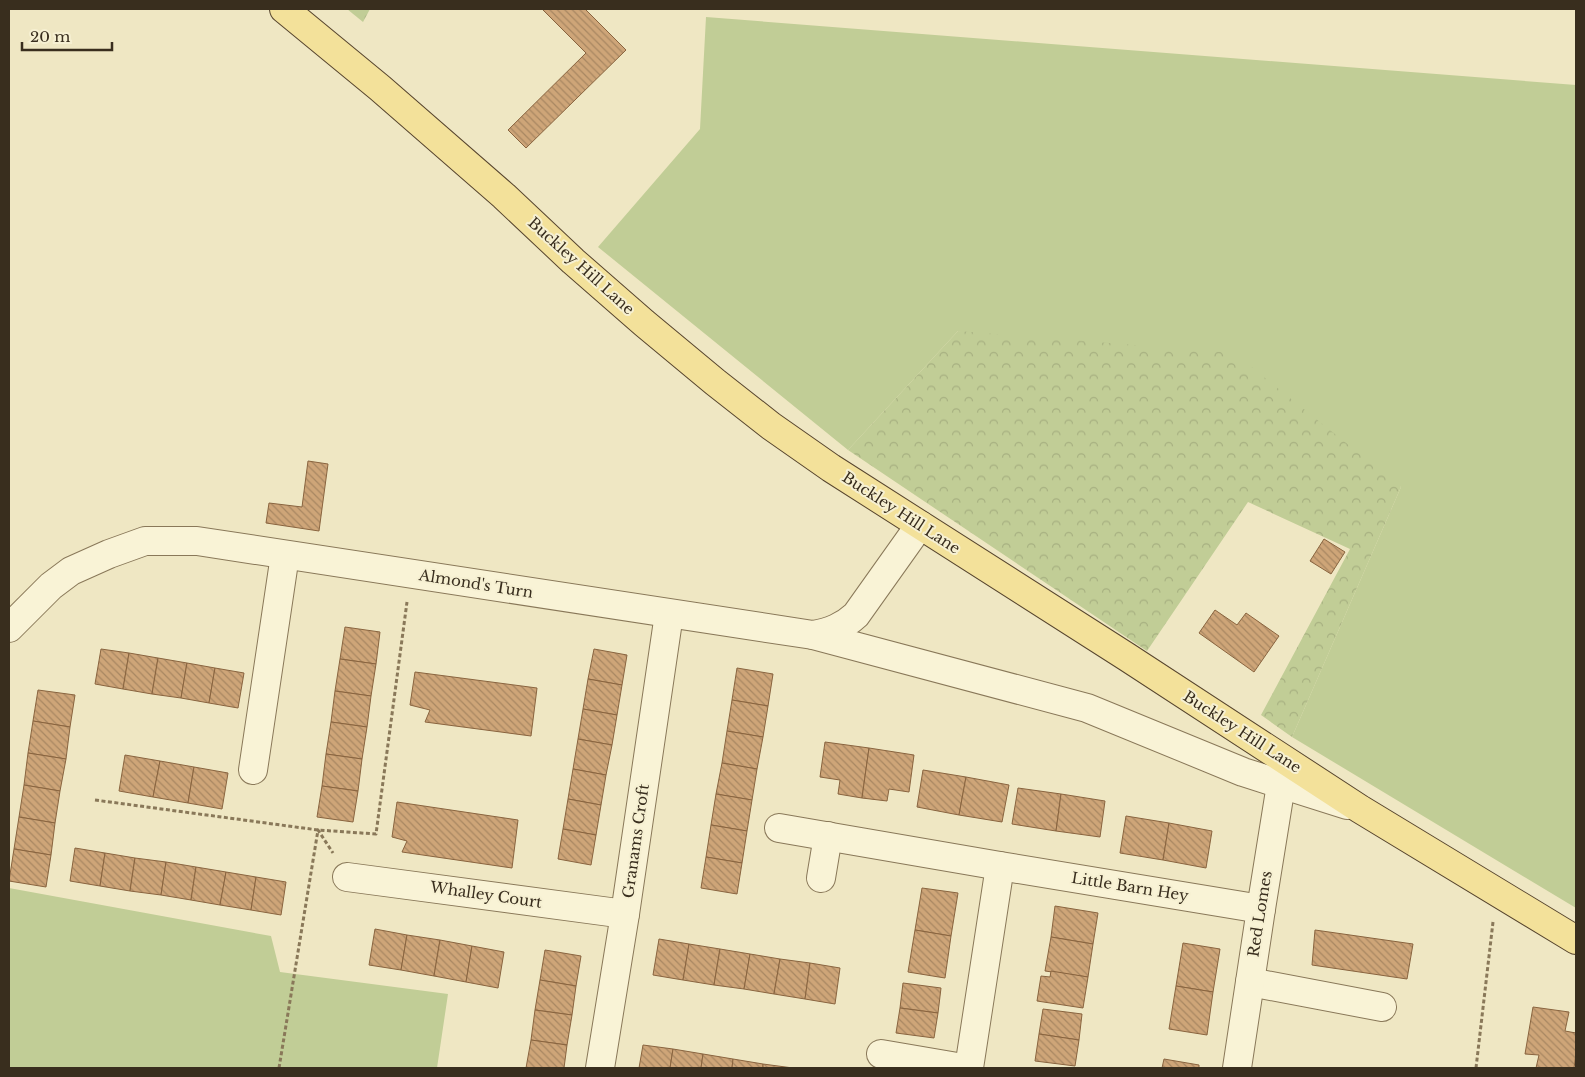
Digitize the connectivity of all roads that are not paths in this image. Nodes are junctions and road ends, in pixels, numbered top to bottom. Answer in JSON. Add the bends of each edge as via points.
{"nodes":[{"id":1,"x":284,"y":9,"type":"edge"},
{"id":2,"x":920,"y":525,"type":"junction"},
{"id":3,"x":285,"y":555,"type":"junction"},
{"id":4,"x":669,"y":614,"type":"junction"},
{"id":5,"x":9,"y":628,"type":"edge"},
{"id":6,"x":813,"y":635,"type":"junction"},
{"id":7,"x":253,"y":770,"type":"dead end"},
{"id":8,"x":1283,"y":772,"type":"junction"},
{"id":9,"x":779,"y":828,"type":"dead end"},
{"id":10,"x":828,"y":836,"type":"junction"},
{"id":11,"x":1000,"y":866,"type":"junction"},
{"id":12,"x":347,"y":877,"type":"road end"},
{"id":13,"x":821,"y":878,"type":"dead end"},
{"id":14,"x":1261,"y":908,"type":"junction"},
{"id":15,"x":625,"y":914,"type":"junction"},
{"id":16,"x":1576,"y":940,"type":"edge"},
{"id":17,"x":1250,"y":982,"type":"junction"},
{"id":18,"x":1382,"y":1006,"type":"dead end"},
{"id":19,"x":881,"y":1054,"type":"dead end"},
{"id":20,"x":600,"y":1068,"type":"edge"},
{"id":21,"x":963,"y":1068,"type":"edge"},
{"id":22,"x":969,"y":1068,"type":"edge"},
{"id":23,"x":1237,"y":1068,"type":"edge"}],
"edges":[{"from":1,"to":2,"type":"main road","name":"Buckley Hill Lane","via":[[380,88],[504,196],[573,262],[715,382],[831,468]]},
{"from":2,"to":6,"type":"street","name":"Almond's Turn","via":[[856,615],[836,629]]},
{"from":2,"to":8,"type":"main road","name":"Buckley Hill Lane"},
{"from":3,"to":4,"type":"street","name":"Almond's Turn"},
{"from":3,"to":5,"type":"street","name":"Almond's Turn","via":[[197,541],[146,541],[71,571]]},
{"from":3,"to":7,"type":"street"},
{"from":4,"to":6,"type":"street","name":"Almond's Turn"},
{"from":4,"to":15,"type":"street","name":"Granams Croft"},
{"from":6,"to":8,"type":"street","via":[[1087,708],[1244,772]]},
{"from":8,"to":14,"type":"street","name":"Red Lomes"},
{"from":8,"to":16,"type":"main road","name":"Buckley Hill Lane","via":[[1360,809]]},
{"from":9,"to":10,"type":"street","name":"Little Barn Hey"},
{"from":10,"to":11,"type":"street","name":"Little Barn Hey"},
{"from":10,"to":13,"type":"street"},
{"from":11,"to":14,"type":"street","name":"Little Barn Hey"},
{"from":11,"to":22,"type":"street"},
{"from":12,"to":15,"type":"street","name":"Whalley Court"},
{"from":14,"to":17,"type":"street","name":"Red Lomes"},
{"from":15,"to":20,"type":"street","name":"Granams Croft"},
{"from":17,"to":18,"type":"street"},
{"from":17,"to":23,"type":"street","name":"Red Lomes"},
{"from":19,"to":21,"type":"street"}]}
